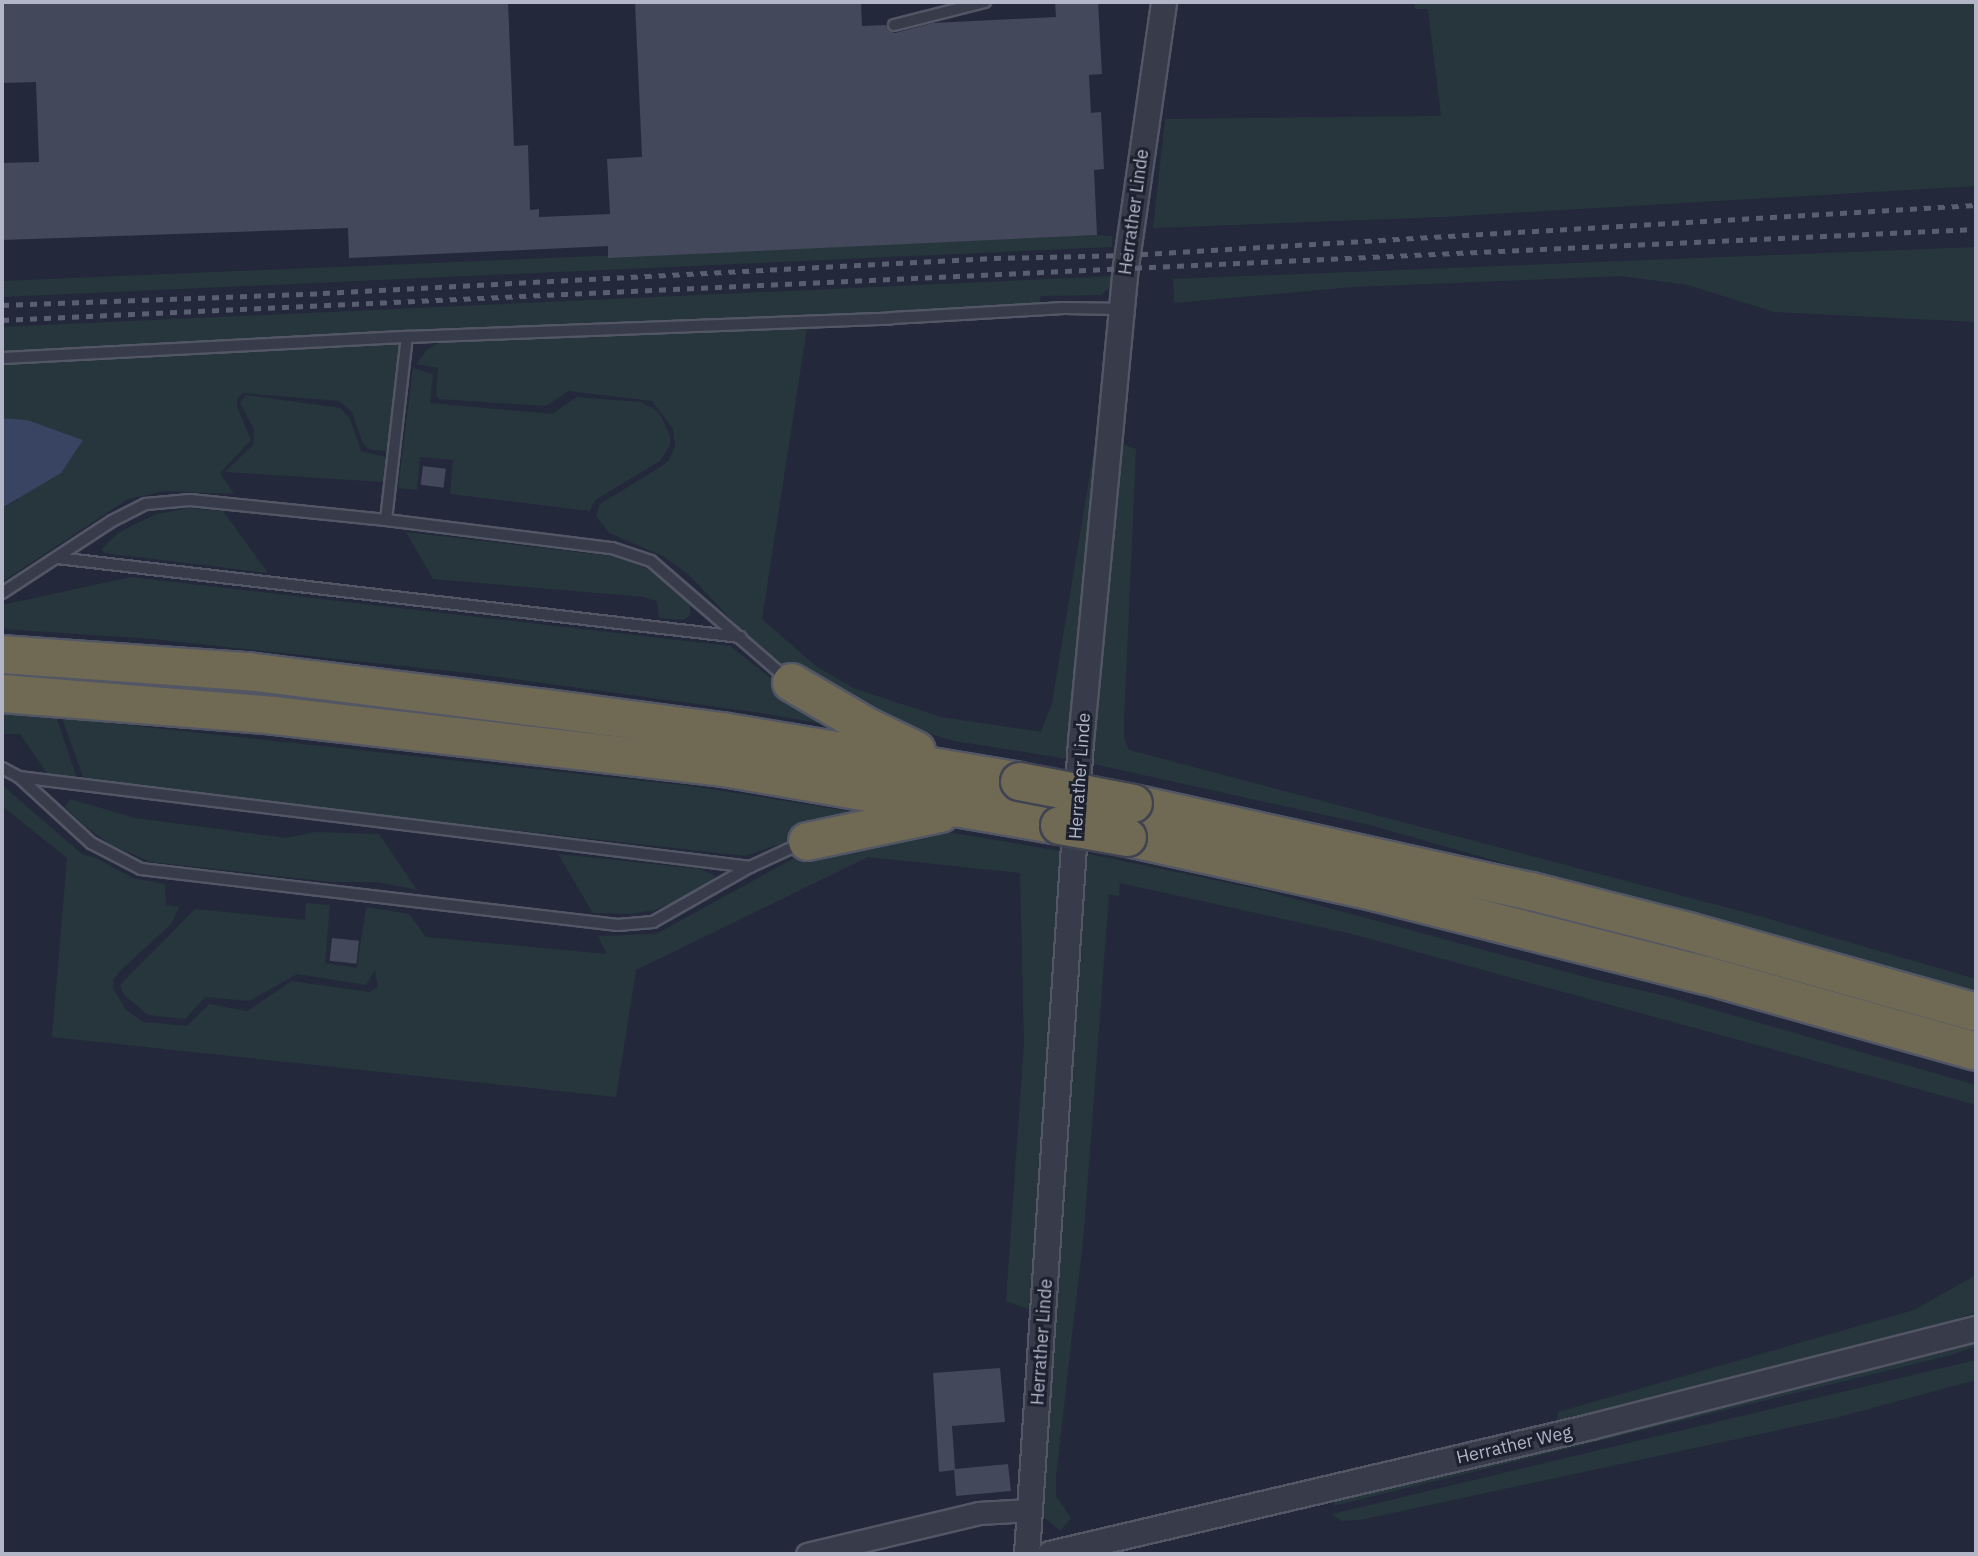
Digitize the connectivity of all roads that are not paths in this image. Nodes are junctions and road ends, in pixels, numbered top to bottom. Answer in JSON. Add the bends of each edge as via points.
{"nodes":[{"id":1,"x":985,"y":2,"type":"edge"},
{"id":2,"x":1164,"y":2,"type":"edge"},
{"id":3,"x":894,"y":25,"type":"dead end"},
{"id":4,"x":1123,"y":309,"type":"junction"},
{"id":5,"x":407,"y":337,"type":"junction"},
{"id":6,"x":2,"y":358,"type":"edge"},
{"id":7,"x":386,"y":520,"type":"junction"},
{"id":8,"x":57,"y":558,"type":"junction"},
{"id":9,"x":2,"y":593,"type":"edge"},
{"id":10,"x":740,"y":637,"type":"junction"},
{"id":11,"x":2,"y":654,"type":"edge"},
{"id":12,"x":791,"y":682,"type":"joint"},
{"id":13,"x":2,"y":693,"type":"edge"},
{"id":14,"x":2,"y":768,"type":"edge"},
{"id":15,"x":961,"y":771,"type":"junction"},
{"id":16,"x":19,"y":777,"type":"junction"},
{"id":17,"x":966,"y":809,"type":"junction"},
{"id":18,"x":1130,"y":820,"type":"junction"},
{"id":19,"x":807,"y":841,"type":"joint"},
{"id":20,"x":750,"y":867,"type":"junction"},
{"id":21,"x":1976,"y":1012,"type":"edge"},
{"id":22,"x":1976,"y":1051,"type":"edge"},
{"id":23,"x":1976,"y":1329,"type":"edge"},
{"id":24,"x":1030,"y":1510,"type":"junction"},
{"id":25,"x":807,"y":1554,"type":"edge"},
{"id":26,"x":1027,"y":1554,"type":"edge"},
{"id":27,"x":1050,"y":1554,"type":"edge"}],
"edges":[{"from":1,"to":3,"type":"lane"},
{"from":2,"to":4,"type":"street","name":"Herrather Linde"},
{"from":4,"to":5,"type":"lane"},
{"from":4,"to":24,"type":"street","name":"Herrather Linde","via":[[1081,742]]},
{"from":5,"to":6,"type":"lane"},
{"from":5,"to":7,"type":"lane"},
{"from":7,"to":8,"type":"lane","via":[[190,500],[146,504],[111,521]]},
{"from":7,"to":10,"type":"lane","via":[[631,553],[670,574]]},
{"from":8,"to":9,"type":"lane"},
{"from":8,"to":10,"type":"lane"},
{"from":10,"to":12,"type":"lane"},
{"from":11,"to":15,"type":"highway","via":[[247,671],[722,731]]},
{"from":12,"to":15,"type":"highway","via":[[867,727]]},
{"from":13,"to":17,"type":"highway","via":[[274,715],[723,767]]},
{"from":14,"to":16,"type":"lane"},
{"from":15,"to":18,"type":"highway","bridge":true,"via":[[1019,781]]},
{"from":16,"to":20,"type":"lane"},
{"from":16,"to":20,"type":"lane","via":[[91,843],[141,869],[618,925],[653,922]]},
{"from":17,"to":18,"type":"highway","bridge":true,"via":[[1012,816]]},
{"from":17,"to":19,"type":"highway"},
{"from":18,"to":21,"type":"highway","via":[[1544,895]]},
{"from":18,"to":22,"type":"highway","via":[[1377,892],[1693,972]]},
{"from":19,"to":20,"type":"lane"},
{"from":23,"to":27,"type":"street","name":"Herrather Weg","via":[[1591,1427]]},
{"from":24,"to":25,"type":"street","via":[[979,1513]]},
{"from":24,"to":26,"type":"street","name":"Herrather Linde"}]}
